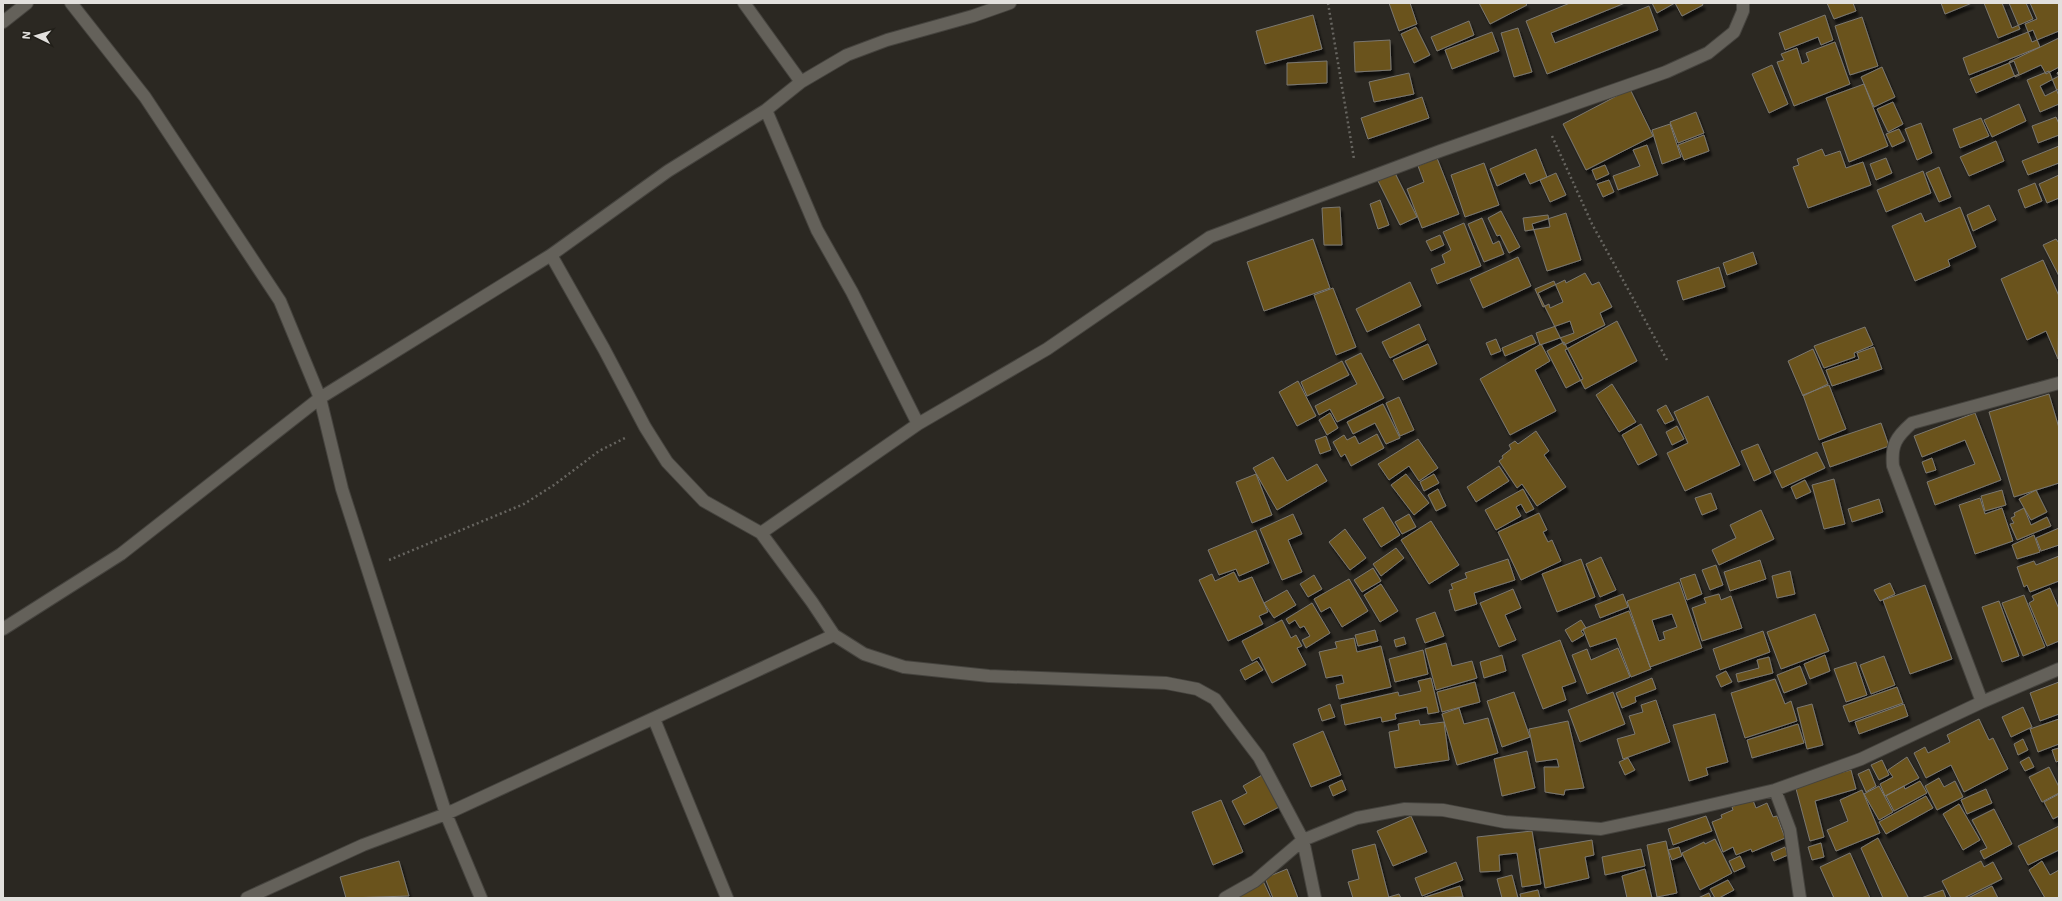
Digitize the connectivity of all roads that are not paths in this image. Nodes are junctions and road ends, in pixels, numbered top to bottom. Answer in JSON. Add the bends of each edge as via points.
{"nodes":[{"id":1,"x":27,"y":3,"type":"edge"},
{"id":2,"x":71,"y":3,"type":"edge"},
{"id":3,"x":744,"y":3,"type":"edge"},
{"id":4,"x":1010,"y":3,"type":"edge"},
{"id":5,"x":1743,"y":3,"type":"edge"},
{"id":6,"x":3,"y":22,"type":"edge"},
{"id":7,"x":801,"y":82,"type":"junction"},
{"id":8,"x":766,"y":110,"type":"junction"},
{"id":9,"x":551,"y":255,"type":"junction"},
{"id":10,"x":2059,"y":383,"type":"edge"},
{"id":11,"x":320,"y":398,"type":"junction"},
{"id":12,"x":918,"y":424,"type":"junction"},
{"id":13,"x":762,"y":533,"type":"junction"},
{"id":14,"x":3,"y":629,"type":"edge"},
{"id":15,"x":834,"y":635,"type":"junction"},
{"id":16,"x":2059,"y":669,"type":"edge"},
{"id":17,"x":1982,"y":702,"type":"junction"},
{"id":18,"x":654,"y":718,"type":"junction"},
{"id":19,"x":1775,"y":790,"type":"junction"},
{"id":20,"x":446,"y":814,"type":"junction"},
{"id":21,"x":1303,"y":840,"type":"junction"},
{"id":22,"x":247,"y":898,"type":"edge"},
{"id":23,"x":482,"y":898,"type":"edge"},
{"id":24,"x":727,"y":898,"type":"edge"},
{"id":25,"x":1225,"y":898,"type":"edge"},
{"id":26,"x":1315,"y":898,"type":"edge"},
{"id":27,"x":1800,"y":898,"type":"edge"}],
"edges":[{"from":1,"to":6,"type":"street"},
{"from":2,"to":11,"type":"street","via":[[145,97],[280,301]]},
{"from":3,"to":7,"type":"street"},
{"from":4,"to":7,"type":"street","via":[[887,40],[847,55]]},
{"from":5,"to":12,"type":"street","via":[[1743,11],[1734,32],[1708,53],[1666,72],[1440,151],[1210,237],[1046,349]]},
{"from":7,"to":8,"type":"street"},
{"from":8,"to":9,"type":"street","via":[[668,171]]},
{"from":8,"to":12,"type":"street","via":[[817,230],[852,292]]},
{"from":9,"to":11,"type":"street"},
{"from":9,"to":13,"type":"street","via":[[645,427],[667,462],[704,501]]},
{"from":10,"to":17,"type":"street","via":[[1912,423],[1898,435],[1892,453],[1893,466]]},
{"from":11,"to":14,"type":"street","via":[[121,554]]},
{"from":11,"to":20,"type":"street","via":[[342,489]]},
{"from":12,"to":13,"type":"street"},
{"from":13,"to":15,"type":"street"},
{"from":15,"to":18,"type":"street"},
{"from":15,"to":21,"type":"street","via":[[864,654],[904,667],[989,676],[1166,683],[1197,689],[1215,699],[1259,757]]},
{"from":16,"to":17,"type":"street"},
{"from":17,"to":19,"type":"street","via":[[1861,759]]},
{"from":18,"to":20,"type":"street"},
{"from":18,"to":24,"type":"street"},
{"from":19,"to":21,"type":"street","via":[[1600,830],[1505,822],[1443,810],[1404,809],[1357,818]]},
{"from":19,"to":27,"type":"street","via":[[1790,830]]},
{"from":20,"to":22,"type":"street","via":[[363,845]]},
{"from":20,"to":23,"type":"street"},
{"from":21,"to":25,"type":"street","via":[[1255,881]]},
{"from":21,"to":26,"type":"street"}]}
